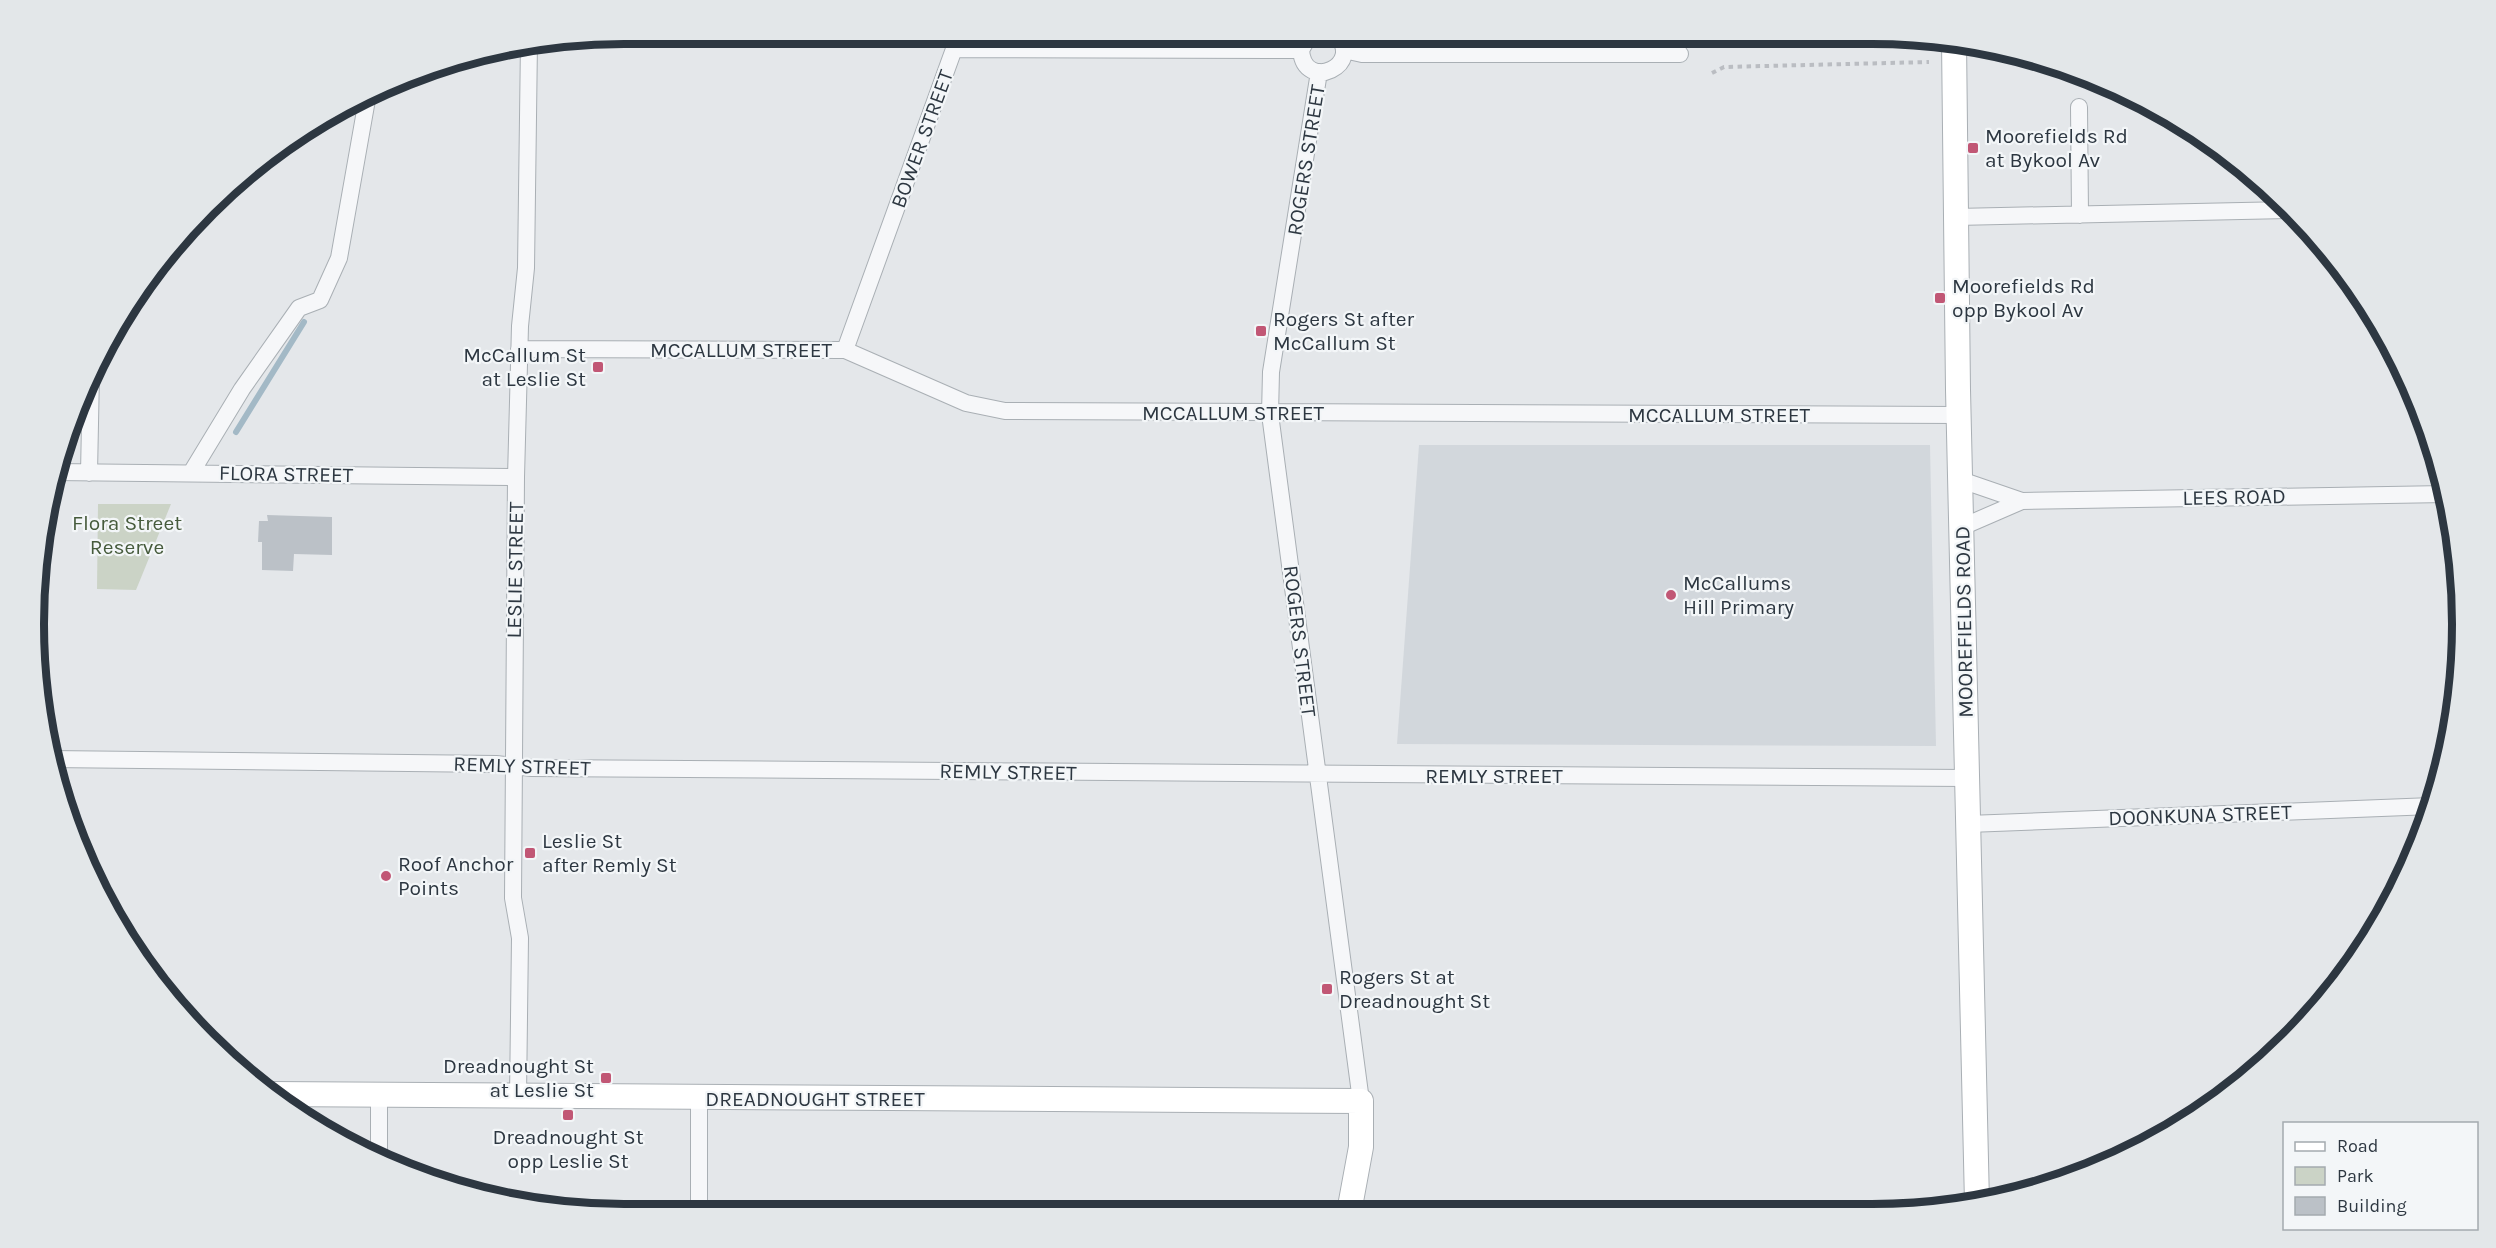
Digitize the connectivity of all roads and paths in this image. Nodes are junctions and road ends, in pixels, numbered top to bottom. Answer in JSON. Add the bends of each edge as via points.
{"nodes":[{"id":1,"x":1304,"y":44,"type":"edge"},
{"id":2,"x":1342,"y":44,"type":"edge"},
{"id":3,"x":1954,"y":49,"type":"edge"},
{"id":4,"x":1301,"y":50,"type":"junction"},
{"id":5,"x":1344,"y":50,"type":"junction"},
{"id":6,"x":529,"y":52,"type":"edge"},
{"id":7,"x":1680,"y":54,"type":"dead end"},
{"id":8,"x":1929,"y":62,"type":"dead end"},
{"id":9,"x":1319,"y":72,"type":"junction"},
{"id":10,"x":1712,"y":73,"type":"dead end"},
{"id":11,"x":366,"y":103,"type":"edge"},
{"id":12,"x":2079,"y":107,"type":"dead end"},
{"id":13,"x":2278,"y":210,"type":"edge"},
{"id":14,"x":2080,"y":215,"type":"junction"},
{"id":15,"x":1956,"y":217,"type":"junction"},
{"id":16,"x":519,"y":350,"type":"junction"},
{"id":17,"x":844,"y":350,"type":"junction"},
{"id":18,"x":91,"y":396,"type":"edge"},
{"id":19,"x":1270,"y":414,"type":"junction"},
{"id":20,"x":1958,"y":415,"type":"junction"},
{"id":21,"x":64,"y":472,"type":"edge"},
{"id":22,"x":89,"y":473,"type":"junction"},
{"id":23,"x":191,"y":473,"type":"junction"},
{"id":24,"x":516,"y":477,"type":"junction"},
{"id":25,"x":1961,"y":480,"type":"junction"},
{"id":26,"x":2437,"y":494,"type":"edge"},
{"id":27,"x":2022,"y":501,"type":"junction"},
{"id":28,"x":1962,"y":527,"type":"junction"},
{"id":29,"x":60,"y":759,"type":"edge"},
{"id":30,"x":514,"y":766,"type":"junction"},
{"id":31,"x":1317,"y":775,"type":"junction"},
{"id":32,"x":1967,"y":778,"type":"junction"},
{"id":33,"x":2423,"y":806,"type":"edge"},
{"id":34,"x":1968,"y":824,"type":"junction"},
{"id":35,"x":284,"y":1094,"type":"edge"},
{"id":36,"x":379,"y":1096,"type":"junction"},
{"id":37,"x":518,"y":1097,"type":"junction"},
{"id":38,"x":699,"y":1099,"type":"junction"},
{"id":39,"x":1361,"y":1101,"type":"junction"},
{"id":40,"x":379,"y":1150,"type":"edge"},
{"id":41,"x":1977,"y":1195,"type":"edge"},
{"id":42,"x":699,"y":1204,"type":"edge"},
{"id":43,"x":1350,"y":1204,"type":"edge"}],
"edges":[{"from":1,"to":4,"type":"street"},
{"from":2,"to":5,"type":"street"},
{"from":3,"to":15,"type":"street","name":"MOOREFIELDS ROAD"},
{"from":4,"to":9,"type":"street","via":[[1304,62]]},
{"from":4,"to":17,"type":"street","name":"BOWER STREET","via":[[954,50]]},
{"from":5,"to":7,"type":"street","via":[[1372,54]]},
{"from":5,"to":9,"type":"street","via":[[1337,67]]},
{"from":6,"to":16,"type":"street","name":"LESLIE STREET","via":[[526,268]]},
{"from":8,"to":10,"type":"path","via":[[1725,67]]},
{"from":9,"to":19,"type":"street","name":"ROGERS STREET","via":[[1270,372]]},
{"from":11,"to":23,"type":"street","via":[[339,258],[320,300],[299,308],[242,389]]},
{"from":12,"to":14,"type":"street"},
{"from":13,"to":14,"type":"street"},
{"from":14,"to":15,"type":"street"},
{"from":15,"to":20,"type":"street","name":"MOOREFIELDS ROAD"},
{"from":16,"to":17,"type":"street","name":"MCCALLUM STREET"},
{"from":16,"to":24,"type":"street","name":"LESLIE STREET"},
{"from":17,"to":19,"type":"street","name":"MCCALLUM STREET","via":[[966,403],[995,410]]},
{"from":18,"to":22,"type":"street"},
{"from":19,"to":20,"type":"street","name":"MCCALLUM STREET"},
{"from":19,"to":31,"type":"street","name":"ROGERS STREET"},
{"from":20,"to":25,"type":"street","name":"MOOREFIELDS ROAD"},
{"from":21,"to":22,"type":"street","name":"FLORA STREET"},
{"from":22,"to":23,"type":"street","name":"FLORA STREET"},
{"from":23,"to":24,"type":"street","name":"FLORA STREET"},
{"from":24,"to":30,"type":"street","name":"LESLIE STREET"},
{"from":25,"to":27,"type":"street","name":"LEES ROAD"},
{"from":25,"to":28,"type":"street","name":"MOOREFIELDS ROAD"},
{"from":26,"to":27,"type":"street","name":"LEES ROAD"},
{"from":27,"to":28,"type":"street","name":"LEES ROAD"},
{"from":28,"to":32,"type":"street","name":"MOOREFIELDS ROAD"},
{"from":29,"to":30,"type":"street","name":"REMLY STREET"},
{"from":30,"to":31,"type":"street","name":"REMLY STREET"},
{"from":30,"to":37,"type":"street","name":"LESLIE STREET","via":[[513,898],[520,938]]},
{"from":31,"to":32,"type":"street","name":"REMLY STREET"},
{"from":31,"to":39,"type":"street","name":"ROGERS STREET"},
{"from":32,"to":34,"type":"street","name":"MOOREFIELDS ROAD"},
{"from":33,"to":34,"type":"street","name":"DOONKUNA STREET"},
{"from":34,"to":41,"type":"street","name":"MOOREFIELDS ROAD"},
{"from":35,"to":36,"type":"street","name":"DREADNOUGHT STREET"},
{"from":36,"to":37,"type":"street","name":"DREADNOUGHT STREET"},
{"from":36,"to":40,"type":"street"},
{"from":37,"to":38,"type":"street","name":"DREADNOUGHT STREET"},
{"from":38,"to":39,"type":"street","name":"DREADNOUGHT STREET"},
{"from":38,"to":42,"type":"street"},
{"from":39,"to":43,"type":"street","name":"ROGERS STREET","via":[[1360,1147]]}]}
